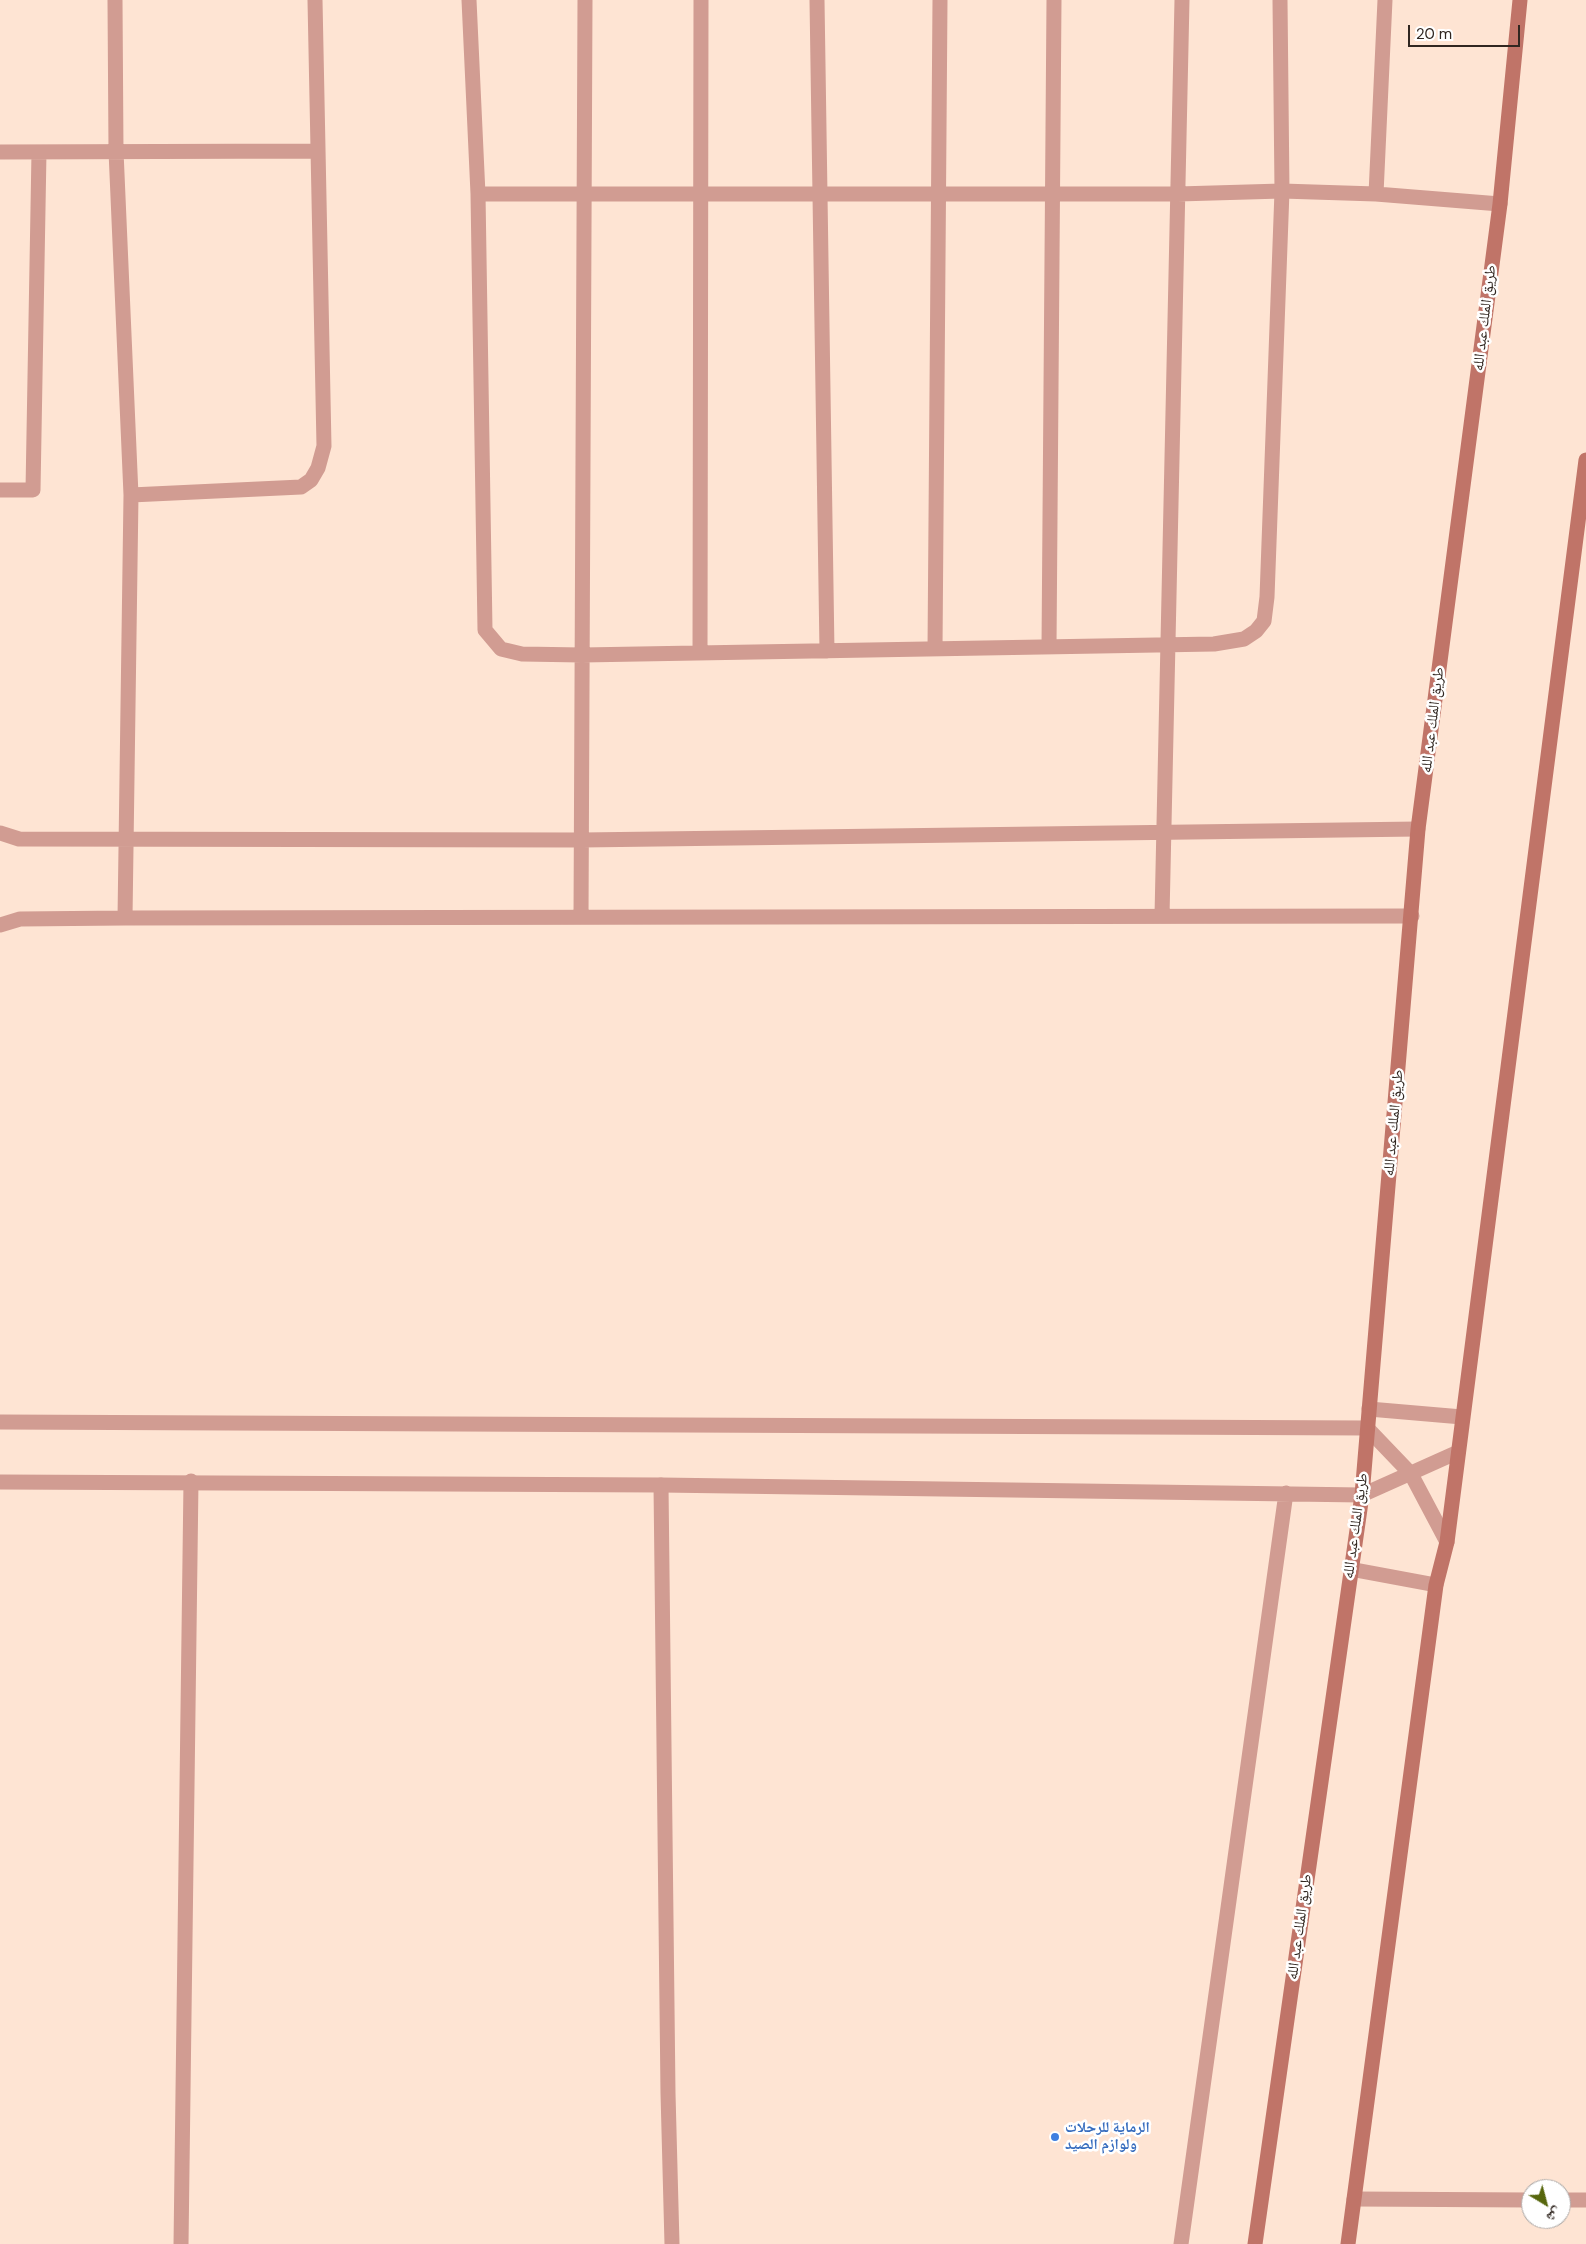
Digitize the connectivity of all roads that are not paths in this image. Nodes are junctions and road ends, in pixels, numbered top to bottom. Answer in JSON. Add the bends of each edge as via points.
{"nodes":[{"id":1,"x":114,"y":0,"type":"edge"},
{"id":2,"x":315,"y":0,"type":"edge"},
{"id":3,"x":470,"y":0,"type":"edge"},
{"id":4,"x":585,"y":0,"type":"edge"},
{"id":5,"x":701,"y":0,"type":"edge"},
{"id":6,"x":818,"y":0,"type":"edge"},
{"id":7,"x":940,"y":0,"type":"edge"},
{"id":8,"x":1054,"y":0,"type":"edge"},
{"id":9,"x":1182,"y":0,"type":"edge"},
{"id":10,"x":1280,"y":0,"type":"edge"},
{"id":11,"x":1385,"y":0,"type":"edge"},
{"id":12,"x":1520,"y":0,"type":"edge"},
{"id":13,"x":116,"y":151,"type":"junction"},
{"id":14,"x":318,"y":151,"type":"junction"},
{"id":15,"x":0,"y":152,"type":"edge"},
{"id":16,"x":39,"y":152,"type":"junction"},
{"id":17,"x":1282,"y":191,"type":"junction"},
{"id":18,"x":478,"y":194,"type":"junction"},
{"id":19,"x":585,"y":194,"type":"junction"},
{"id":20,"x":701,"y":194,"type":"junction"},
{"id":21,"x":821,"y":194,"type":"junction"},
{"id":22,"x":938,"y":194,"type":"junction"},
{"id":23,"x":1052,"y":194,"type":"junction"},
{"id":24,"x":1178,"y":194,"type":"junction"},
{"id":25,"x":1376,"y":194,"type":"junction"},
{"id":26,"x":1500,"y":204,"type":"junction"},
{"id":27,"x":1586,"y":460,"type":"edge"},
{"id":28,"x":0,"y":490,"type":"edge"},
{"id":29,"x":131,"y":494,"type":"junction"},
{"id":30,"x":1168,"y":645,"type":"junction"},
{"id":31,"x":1049,"y":647,"type":"junction"},
{"id":32,"x":935,"y":649,"type":"junction"},
{"id":33,"x":827,"y":651,"type":"junction"},
{"id":34,"x":700,"y":653,"type":"junction"},
{"id":35,"x":582,"y":655,"type":"junction"},
{"id":36,"x":1418,"y":829,"type":"junction"},
{"id":37,"x":1163,"y":832,"type":"junction"},
{"id":38,"x":0,"y":833,"type":"edge"},
{"id":39,"x":126,"y":838,"type":"junction"},
{"id":40,"x":582,"y":840,"type":"junction"},
{"id":41,"x":1162,"y":916,"type":"junction"},
{"id":42,"x":1412,"y":916,"type":"junction"},
{"id":43,"x":581,"y":917,"type":"junction"},
{"id":44,"x":125,"y":918,"type":"junction"},
{"id":45,"x":0,"y":925,"type":"edge"},
{"id":46,"x":1369,"y":1409,"type":"junction"},
{"id":47,"x":1462,"y":1417,"type":"junction"},
{"id":48,"x":0,"y":1422,"type":"edge"},
{"id":49,"x":1367,"y":1428,"type":"junction"},
{"id":50,"x":1458,"y":1452,"type":"junction"},
{"id":51,"x":1411,"y":1474,"type":"junction"},
{"id":52,"x":191,"y":1481,"type":"junction"},
{"id":53,"x":0,"y":1482,"type":"edge"},
{"id":54,"x":661,"y":1485,"type":"junction"},
{"id":55,"x":1286,"y":1492,"type":"junction"},
{"id":56,"x":1362,"y":1495,"type":"junction"},
{"id":57,"x":1447,"y":1542,"type":"junction"},
{"id":58,"x":1350,"y":1570,"type":"junction"},
{"id":59,"x":1436,"y":1585,"type":"junction"},
{"id":60,"x":1354,"y":2199,"type":"junction"},
{"id":61,"x":1521,"y":2200,"type":"edge"},
{"id":62,"x":1571,"y":2200,"type":"edge"},
{"id":63,"x":1586,"y":2200,"type":"edge"},
{"id":64,"x":181,"y":2244,"type":"edge"},
{"id":65,"x":672,"y":2244,"type":"edge"},
{"id":66,"x":1181,"y":2244,"type":"edge"},
{"id":67,"x":1255,"y":2244,"type":"edge"},
{"id":68,"x":1348,"y":2244,"type":"edge"}],
"edges":[{"from":1,"to":13,"type":"street"},
{"from":2,"to":14,"type":"street"},
{"from":3,"to":18,"type":"street"},
{"from":4,"to":19,"type":"street"},
{"from":5,"to":20,"type":"street"},
{"from":6,"to":21,"type":"street"},
{"from":7,"to":22,"type":"street"},
{"from":8,"to":23,"type":"street"},
{"from":9,"to":24,"type":"street"},
{"from":10,"to":17,"type":"street"},
{"from":11,"to":25,"type":"street"},
{"from":12,"to":26,"type":"main road","name":"طريق الملك عبد الله"},
{"from":13,"to":14,"type":"street"},
{"from":13,"to":16,"type":"street"},
{"from":13,"to":29,"type":"street"},
{"from":14,"to":29,"type":"street","via":[[324,446],[318,468],[311,480],[301,487]]},
{"from":15,"to":16,"type":"street"},
{"from":16,"to":28,"type":"street","via":[[33,490]]},
{"from":17,"to":24,"type":"street"},
{"from":17,"to":25,"type":"street"},
{"from":17,"to":30,"type":"street","via":[[1264,621],[1256,631],[1237,641]]},
{"from":18,"to":19,"type":"street"},
{"from":18,"to":35,"type":"street","via":[[485,630],[500,649],[522,654]]},
{"from":19,"to":20,"type":"street"},
{"from":19,"to":35,"type":"street"},
{"from":20,"to":21,"type":"street"},
{"from":20,"to":34,"type":"street"},
{"from":21,"to":22,"type":"street"},
{"from":21,"to":33,"type":"street"},
{"from":22,"to":23,"type":"street"},
{"from":22,"to":32,"type":"street"},
{"from":23,"to":24,"type":"street"},
{"from":23,"to":31,"type":"street"},
{"from":24,"to":30,"type":"street"},
{"from":25,"to":26,"type":"street"},
{"from":26,"to":36,"type":"main road","name":"طريق الملك عبد الله"},
{"from":27,"to":47,"type":"main road"},
{"from":29,"to":39,"type":"street"},
{"from":30,"to":31,"type":"street"},
{"from":30,"to":37,"type":"street"},
{"from":31,"to":32,"type":"street"},
{"from":32,"to":33,"type":"street"},
{"from":33,"to":34,"type":"street"},
{"from":34,"to":35,"type":"street"},
{"from":35,"to":40,"type":"street"},
{"from":36,"to":37,"type":"street"},
{"from":36,"to":42,"type":"main road","name":"طريق الملك عبد الله"},
{"from":37,"to":40,"type":"street"},
{"from":37,"to":41,"type":"street"},
{"from":38,"to":39,"type":"street","via":[[19,839]]},
{"from":39,"to":40,"type":"street"},
{"from":39,"to":44,"type":"street"},
{"from":40,"to":43,"type":"street"},
{"from":41,"to":42,"type":"street"},
{"from":41,"to":43,"type":"street"},
{"from":42,"to":46,"type":"main road","name":"طريق الملك عبد الله"},
{"from":43,"to":44,"type":"street"},
{"from":44,"to":45,"type":"street","via":[[20,919]]},
{"from":46,"to":47,"type":"street"},
{"from":46,"to":49,"type":"main road","name":"طريق الملك عبد الله"},
{"from":47,"to":50,"type":"main road"},
{"from":48,"to":49,"type":"street"},
{"from":49,"to":51,"type":"street"},
{"from":49,"to":56,"type":"main road","name":"طريق الملك عبد الله"},
{"from":50,"to":51,"type":"street"},
{"from":50,"to":57,"type":"main road"},
{"from":51,"to":56,"type":"street"},
{"from":51,"to":57,"type":"street"},
{"from":52,"to":53,"type":"street"},
{"from":52,"to":54,"type":"street"},
{"from":52,"to":64,"type":"street"},
{"from":54,"to":55,"type":"street"},
{"from":54,"to":65,"type":"street"},
{"from":55,"to":56,"type":"street"},
{"from":55,"to":66,"type":"street"},
{"from":56,"to":58,"type":"main road","name":"طريق الملك عبد الله"},
{"from":57,"to":59,"type":"main road"},
{"from":58,"to":59,"type":"street"},
{"from":58,"to":67,"type":"main road","name":"طريق الملك عبد الله"},
{"from":59,"to":60,"type":"main road"},
{"from":60,"to":61,"type":"street"},
{"from":60,"to":68,"type":"main road"},
{"from":62,"to":63,"type":"street"}]}
